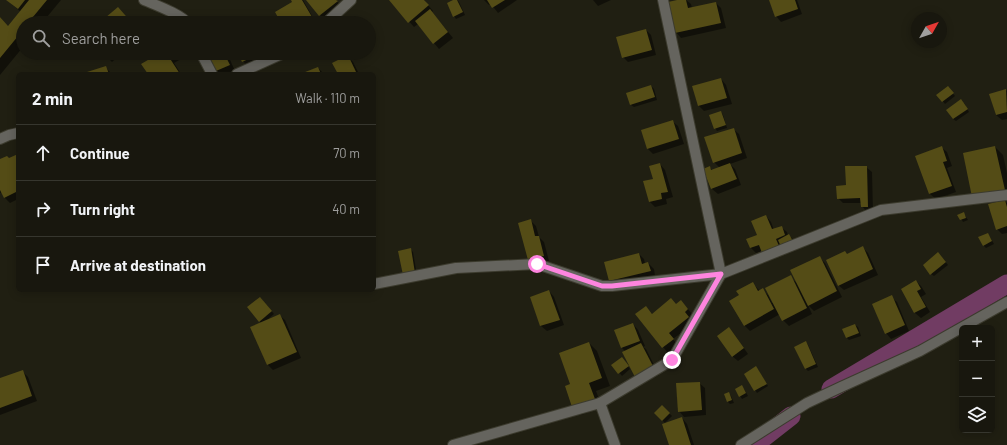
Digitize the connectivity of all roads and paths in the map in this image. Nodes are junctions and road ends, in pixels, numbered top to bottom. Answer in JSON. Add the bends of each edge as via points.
{"nodes":[{"id":1,"x":144,"y":0,"type":"edge"},
{"id":2,"x":351,"y":0,"type":"edge"},
{"id":3,"x":663,"y":0,"type":"edge"},
{"id":4,"x":180,"y":16,"type":"edge"},
{"id":5,"x":334,"y":16,"type":"edge"},
{"id":6,"x":205,"y":60,"type":"edge"},
{"id":7,"x":268,"y":60,"type":"edge"},
{"id":8,"x":211,"y":72,"type":"edge"},
{"id":9,"x":241,"y":72,"type":"edge"},
{"id":10,"x":16,"y":133,"type":"edge"},
{"id":11,"x":0,"y":139,"type":"edge"},
{"id":12,"x":1007,"y":195,"type":"edge"},
{"id":13,"x":721,"y":274,"type":"junction"},
{"id":14,"x":376,"y":284,"type":"edge"},
{"id":15,"x":1007,"y":302,"type":"edge"},
{"id":16,"x":600,"y":403,"type":"junction"},
{"id":17,"x":453,"y":445,"type":"edge"},
{"id":18,"x":615,"y":445,"type":"edge"},
{"id":19,"x":741,"y":445,"type":"edge"}],
"edges":[{"from":1,"to":4,"type":"street"},
{"from":2,"to":5,"type":"street"},
{"from":3,"to":13,"type":"street"},
{"from":6,"to":8,"type":"street"},
{"from":7,"to":9,"type":"street"},
{"from":10,"to":11,"type":"street"},
{"from":12,"to":13,"type":"street","via":[[881,210]]},
{"from":13,"to":14,"type":"street","via":[[602,286],[537,264],[456,268]]},
{"from":13,"to":16,"type":"street","via":[[672,360]]},
{"from":15,"to":19,"type":"street","via":[[920,351],[807,403]]},
{"from":16,"to":17,"type":"street"},
{"from":16,"to":18,"type":"street"}]}
